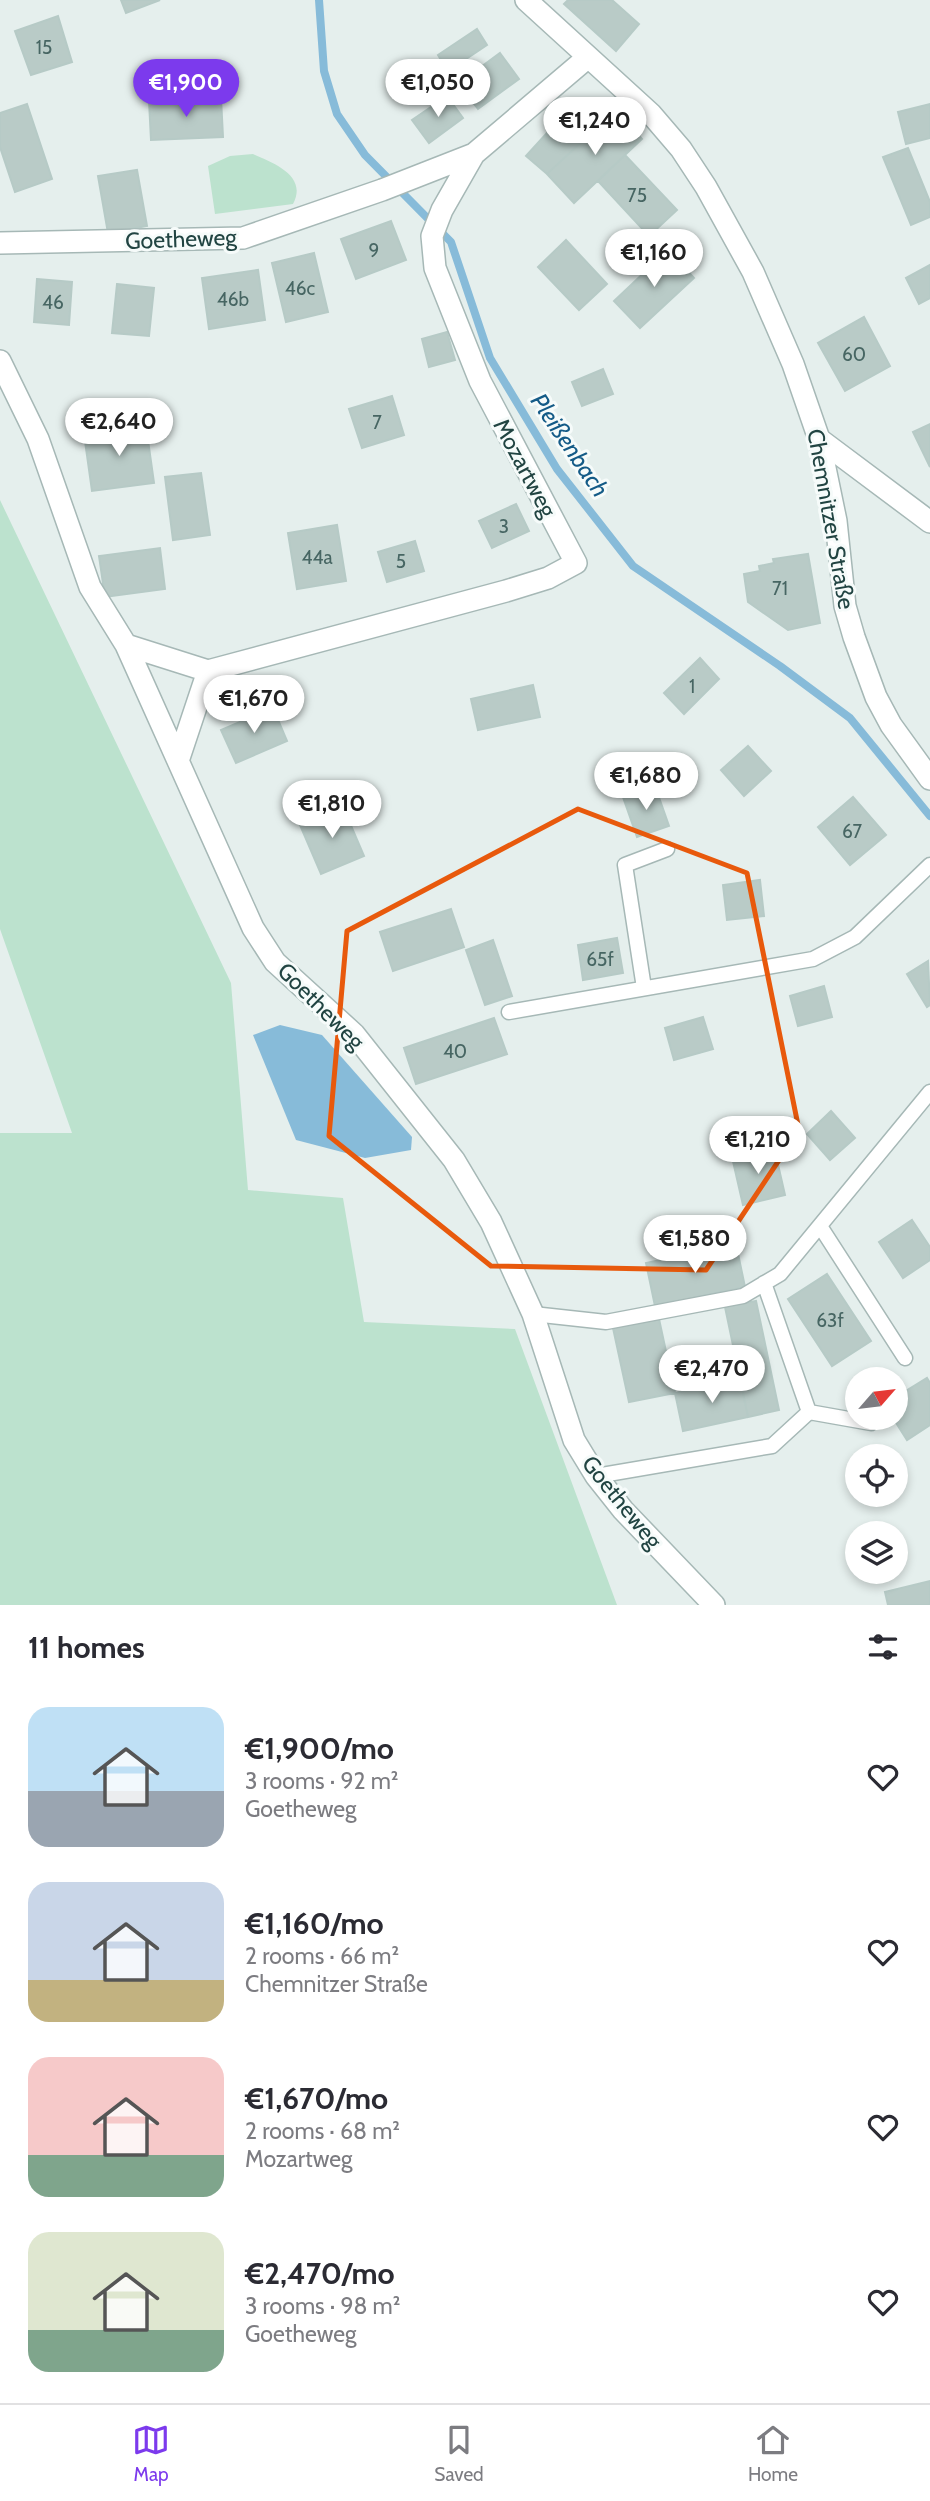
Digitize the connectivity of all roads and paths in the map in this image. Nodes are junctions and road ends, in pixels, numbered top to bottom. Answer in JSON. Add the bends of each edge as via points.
{"nodes":[{"id":1,"x":526,"y":0,"type":"edge"},
{"id":2,"x":587,"y":58,"type":"junction"},
{"id":3,"x":474,"y":154,"type":"junction"},
{"id":4,"x":0,"y":243,"type":"edge"},
{"id":5,"x":0,"y":361,"type":"edge"},
{"id":6,"x":819,"y":439,"type":"junction"},
{"id":7,"x":930,"y":522,"type":"edge"},
{"id":8,"x":126,"y":645,"type":"junction"},
{"id":9,"x":208,"y":671,"type":"junction"},
{"id":10,"x":178,"y":761,"type":"junction"},
{"id":11,"x":930,"y":779,"type":"edge"},
{"id":12,"x":667,"y":849,"type":"dead end"},
{"id":13,"x":930,"y":865,"type":"edge"},
{"id":14,"x":644,"y":988,"type":"junction"},
{"id":15,"x":509,"y":1012,"type":"dead end"},
{"id":16,"x":930,"y":1093,"type":"edge"},
{"id":17,"x":820,"y":1226,"type":"junction"},
{"id":18,"x":764,"y":1283,"type":"junction"},
{"id":19,"x":533,"y":1314,"type":"junction"},
{"id":20,"x":905,"y":1358,"type":"dead end"},
{"id":21,"x":809,"y":1412,"type":"junction"},
{"id":22,"x":845,"y":1418,"type":"edge"},
{"id":23,"x":596,"y":1476,"type":"junction"},
{"id":24,"x":714,"y":1605,"type":"edge"}],
"edges":[{"from":1,"to":2,"type":"street","name":"Chemnitzer Straße"},
{"from":2,"to":3,"type":"street","name":"Mozartweg"},
{"from":2,"to":6,"type":"street","name":"Chemnitzer Straße","via":[[651,114],[706,187],[753,272]]},
{"from":3,"to":4,"type":"street","name":"Goetheweg","via":[[243,238]]},
{"from":3,"to":9,"type":"street","name":"Mozartweg","via":[[432,236],[435,268],[480,381],[576,563],[548,578],[506,591]]},
{"from":5,"to":8,"type":"street","name":"Goetheweg","via":[[38,439],[90,587]]},
{"from":6,"to":7,"type":"street"},
{"from":6,"to":11,"type":"street","name":"Chemnitzer Straße","via":[[854,637],[876,697]]},
{"from":8,"to":9,"type":"street"},
{"from":8,"to":10,"type":"street","name":"Goetheweg"},
{"from":9,"to":10,"type":"street"},
{"from":10,"to":19,"type":"street","name":"Goetheweg","via":[[253,928],[275,961],[354,1034],[454,1160],[491,1222]]},
{"from":12,"to":14,"type":"lane","via":[[625,865]]},
{"from":13,"to":14,"type":"lane","via":[[855,937],[813,959]]},
{"from":14,"to":15,"type":"lane"},
{"from":16,"to":17,"type":"lane"},
{"from":17,"to":18,"type":"lane","via":[[780,1274]]},
{"from":17,"to":20,"type":"lane"},
{"from":18,"to":19,"type":"lane","via":[[743,1296],[606,1322]]},
{"from":18,"to":21,"type":"lane"},
{"from":19,"to":23,"type":"street","name":"Goetheweg","via":[[574,1440]]},
{"from":21,"to":22,"type":"lane"},
{"from":21,"to":23,"type":"lane","via":[[772,1446]]},
{"from":23,"to":24,"type":"street","name":"Goetheweg"}]}
